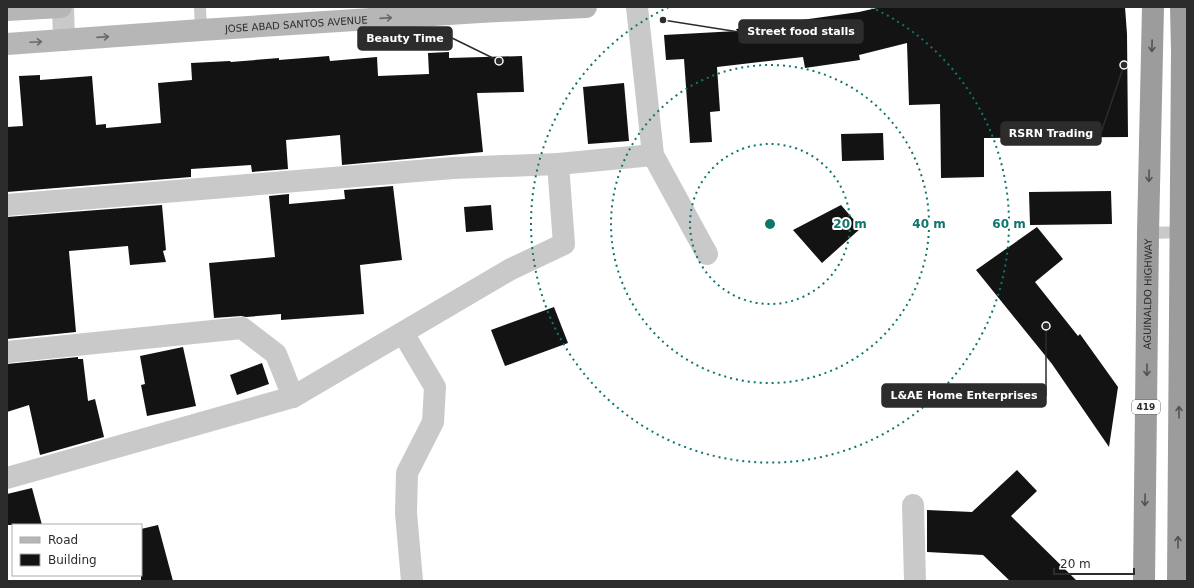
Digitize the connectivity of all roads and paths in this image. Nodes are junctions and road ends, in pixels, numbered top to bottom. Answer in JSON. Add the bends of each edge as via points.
{"nodes":[{"id":1,"x":62,"y":7,"type":"edge"},
{"id":2,"x":200,"y":7,"type":"edge"},
{"id":3,"x":586,"y":7,"type":"edge"},
{"id":4,"x":637,"y":7,"type":"edge"},
{"id":5,"x":1153,"y":7,"type":"edge"},
{"id":6,"x":1181,"y":7,"type":"edge"},
{"id":7,"x":7,"y":10,"type":"edge"},
{"id":8,"x":480,"y":10,"type":"edge"},
{"id":9,"x":201,"y":30,"type":"junction"},
{"id":10,"x":64,"y":40,"type":"junction"},
{"id":11,"x":7,"y":44,"type":"edge"},
{"id":12,"x":653,"y":155,"type":"junction"},
{"id":13,"x":558,"y":164,"type":"junction"},
{"id":14,"x":7,"y":205,"type":"edge"},
{"id":15,"x":1184,"y":232,"type":"edge"},
{"id":16,"x":1148,"y":233,"type":"junction"},
{"id":17,"x":707,"y":254,"type":"dead end"},
{"id":18,"x":403,"y":333,"type":"junction"},
{"id":19,"x":7,"y":352,"type":"edge"},
{"id":20,"x":293,"y":397,"type":"junction"},
{"id":21,"x":7,"y":478,"type":"edge"},
{"id":22,"x":913,"y":505,"type":"dead end"},
{"id":23,"x":412,"y":581,"type":"edge"},
{"id":24,"x":915,"y":581,"type":"edge"},
{"id":25,"x":1144,"y":581,"type":"edge"},
{"id":26,"x":1178,"y":581,"type":"edge"}],
"edges":[{"from":1,"to":7,"type":"main road"},
{"from":1,"to":10,"type":"street"},
{"from":2,"to":9,"type":"lane"},
{"from":3,"to":8,"type":"main road","name":"JOSE ABAD SANTOS AVENUE"},
{"from":4,"to":12,"type":"street"},
{"from":5,"to":16,"type":"highway","name":"AGUINALDO HIGHWAY","number":"419","one_way":true},
{"from":6,"to":15,"type":"highway"},
{"from":9,"to":8,"type":"main road","name":"JOSE ABAD SANTOS AVENUE","one_way":true},
{"from":10,"to":9,"type":"main road","name":"JOSE ABAD SANTOS AVENUE","one_way":true},
{"from":11,"to":10,"type":"main road","name":"JOSE ABAD SANTOS AVENUE","one_way":true},
{"from":12,"to":13,"type":"street"},
{"from":12,"to":17,"type":"street"},
{"from":13,"to":14,"type":"street","via":[[445,169]]},
{"from":13,"to":18,"type":"street","via":[[564,244],[511,269]]},
{"from":15,"to":16,"type":"lane"},
{"from":26,"to":15,"type":"highway","one_way":true},
{"from":16,"to":25,"type":"highway","name":"AGUINALDO HIGHWAY","number":"419","one_way":true},
{"from":18,"to":20,"type":"street"},
{"from":18,"to":23,"type":"street","via":[[435,387],[433,422],[407,473],[406,513]]},
{"from":19,"to":20,"type":"street","via":[[242,328],[276,354]]},
{"from":20,"to":21,"type":"street"},
{"from":22,"to":24,"type":"street"}]}
